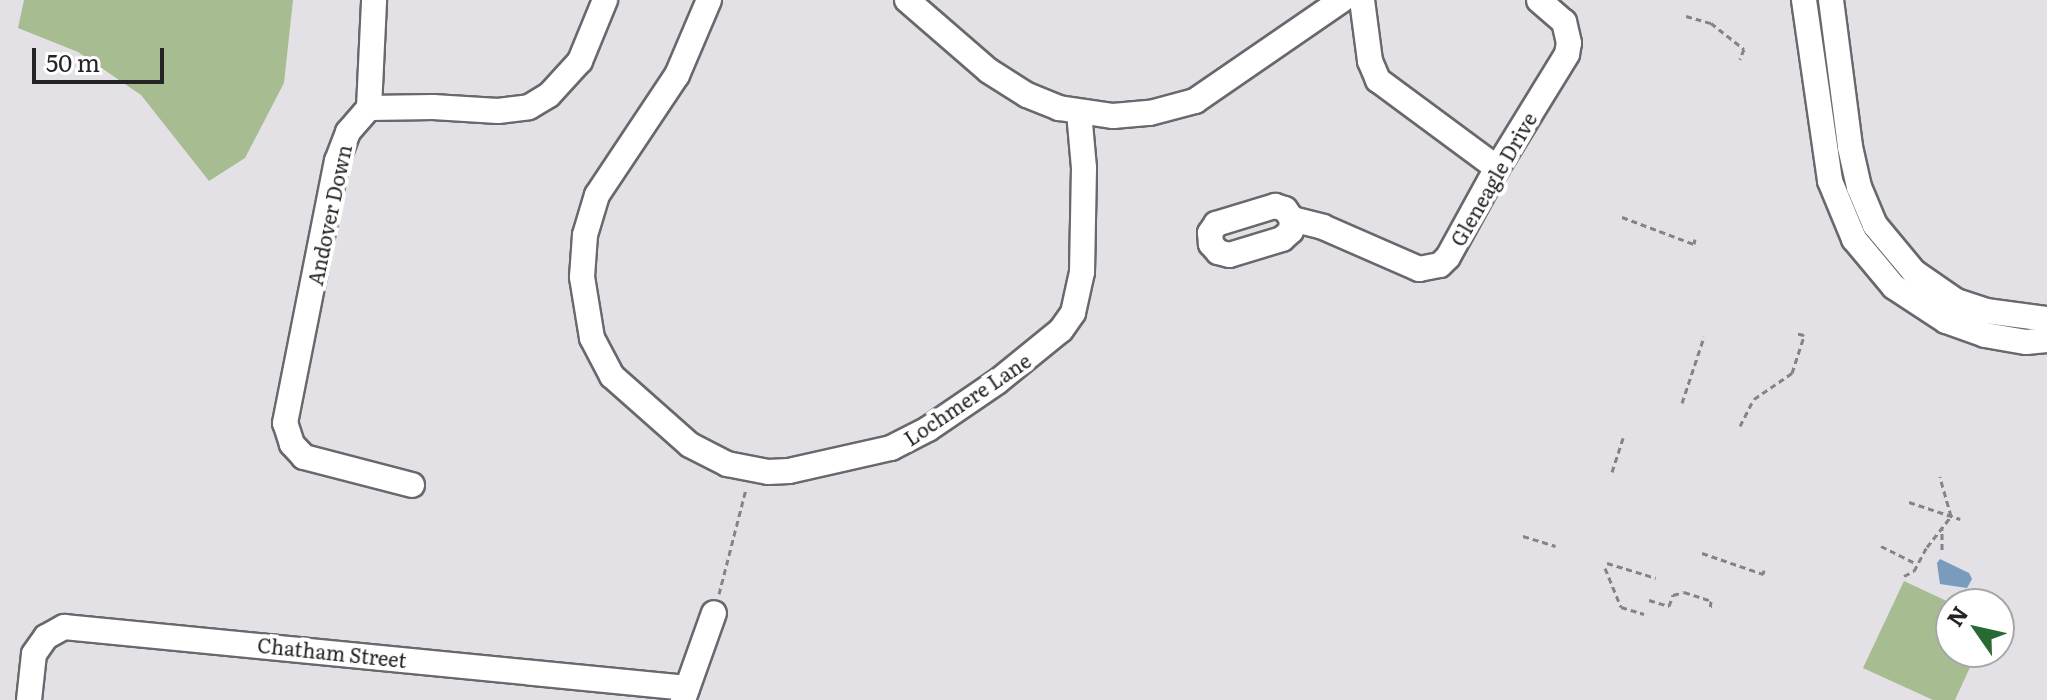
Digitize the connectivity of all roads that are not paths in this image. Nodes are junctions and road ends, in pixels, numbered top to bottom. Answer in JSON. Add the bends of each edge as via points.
{"nodes":[{"id":1,"x":374,"y":0,"type":"edge"},
{"id":2,"x":605,"y":0,"type":"edge"},
{"id":3,"x":709,"y":0,"type":"edge"},
{"id":4,"x":907,"y":0,"type":"edge"},
{"id":5,"x":1342,"y":0,"type":"edge"},
{"id":6,"x":1362,"y":0,"type":"edge"},
{"id":7,"x":1539,"y":0,"type":"edge"},
{"id":8,"x":1804,"y":0,"type":"edge"},
{"id":9,"x":1831,"y":0,"type":"edge"},
{"id":10,"x":369,"y":108,"type":"junction"},
{"id":11,"x":1079,"y":112,"type":"junction"},
{"id":12,"x":1497,"y":168,"type":"junction"},
{"id":13,"x":1292,"y":219,"type":"dead end"},
{"id":14,"x":2047,"y":319,"type":"edge"},
{"id":15,"x":2047,"y":340,"type":"edge"},
{"id":16,"x":412,"y":485,"type":"dead end"},
{"id":17,"x":714,"y":613,"type":"road end"},
{"id":18,"x":685,"y":694,"type":"edge"},
{"id":19,"x":29,"y":700,"type":"edge"}],
"edges":[{"from":1,"to":10,"type":"street"},
{"from":2,"to":10,"type":"street","via":[[580,61],[549,95],[529,107]]},
{"from":3,"to":11,"type":"street","name":"Lochmere Lane","via":[[677,75],[597,195],[582,256],[583,298],[592,338],[612,376],[690,445],[727,464],[751,470],[810,468],[891,448],[997,382],[1061,330],[1073,313],[1082,272]]},
{"from":4,"to":11,"type":"street","via":[[989,71],[1027,95]]},
{"from":5,"to":11,"type":"street","via":[[1195,101],[1130,116]]},
{"from":6,"to":12,"type":"street","via":[[1370,61],[1378,80]]},
{"from":7,"to":12,"type":"street","name":"Gleneagle Drive","via":[[1564,22],[1567,54]]},
{"from":8,"to":15,"type":"street","via":[[1830,181],[1854,239],[1894,287],[1946,321],[1985,335]]},
{"from":9,"to":14,"type":"street","via":[[1850,147],[1875,225],[1914,272],[1956,301]]},
{"from":10,"to":16,"type":"street","name":"Andover Down","via":[[348,132],[337,161],[285,423],[292,444],[304,457]]},
{"from":12,"to":13,"type":"street","name":"Gleneagle Drive","via":[[1448,257],[1429,269]]},
{"from":17,"to":18,"type":"street"},
{"from":18,"to":19,"type":"street","name":"Chatham Street","via":[[64,627],[46,637],[34,654]]}]}
